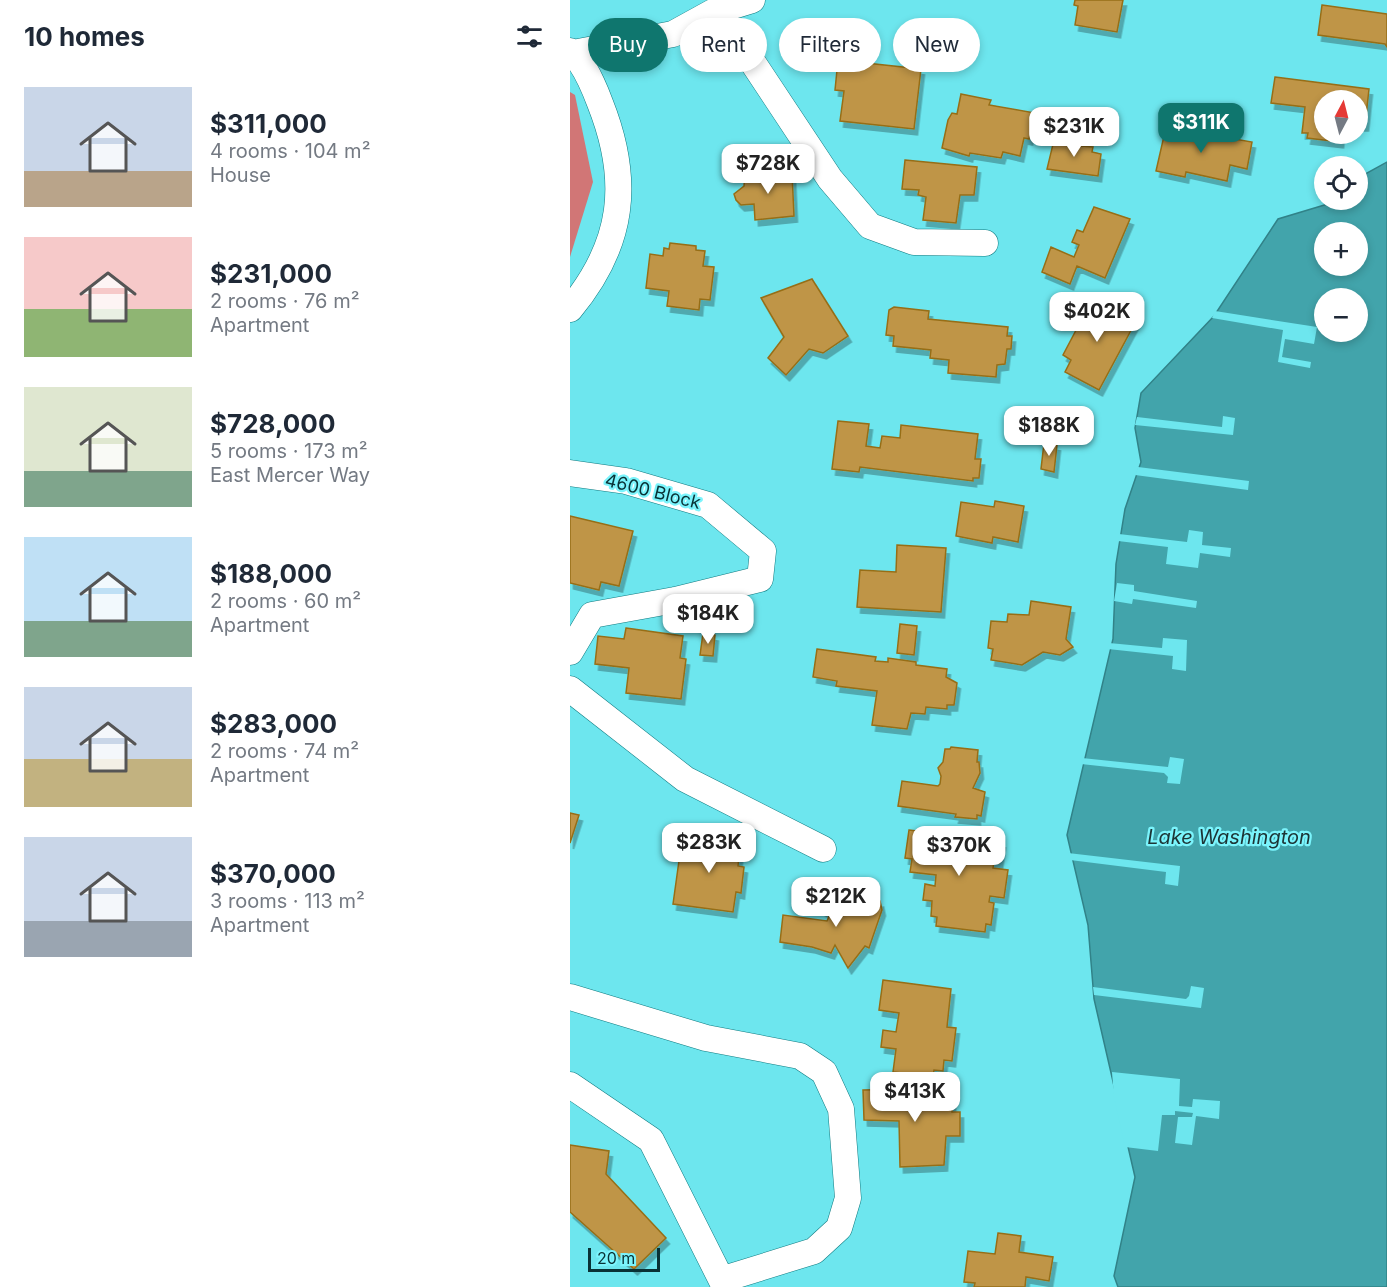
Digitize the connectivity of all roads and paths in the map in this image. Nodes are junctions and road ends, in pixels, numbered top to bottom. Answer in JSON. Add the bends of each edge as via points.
{"nodes":[{"id":1,"x":752,"y":0,"type":"edge"},
{"id":2,"x":718,"y":10,"type":"junction"},
{"id":3,"x":572,"y":52,"type":"edge"},
{"id":4,"x":985,"y":243,"type":"dead end"},
{"id":5,"x":570,"y":309,"type":"edge"},
{"id":6,"x":570,"y":473,"type":"edge"},
{"id":7,"x":570,"y":652,"type":"edge"},
{"id":8,"x":570,"y":689,"type":"edge"},
{"id":9,"x":823,"y":849,"type":"dead end"},
{"id":10,"x":570,"y":997,"type":"edge"},
{"id":11,"x":570,"y":1085,"type":"edge"},
{"id":12,"x":725,"y":1283,"type":"edge"}],
"edges":[{"from":1,"to":2,"type":"street"},
{"from":2,"to":3,"type":"street","via":[[673,34]]},
{"from":2,"to":4,"type":"street","via":[[830,179],[870,225],[914,242]]},
{"from":3,"to":5,"type":"street","via":[[612,133],[620,175],[618,211],[608,250],[589,286]]},
{"from":6,"to":7,"type":"street","name":"4600 Block","via":[[626,481],[708,505],[763,551],[760,579],[592,615]]},
{"from":8,"to":9,"type":"street","via":[[685,779]]},
{"from":10,"to":12,"type":"street","via":[[706,1038],[800,1056],[824,1072],[841,1110],[848,1198],[839,1228],[814,1251]]},
{"from":11,"to":12,"type":"street","via":[[651,1140]]}]}
